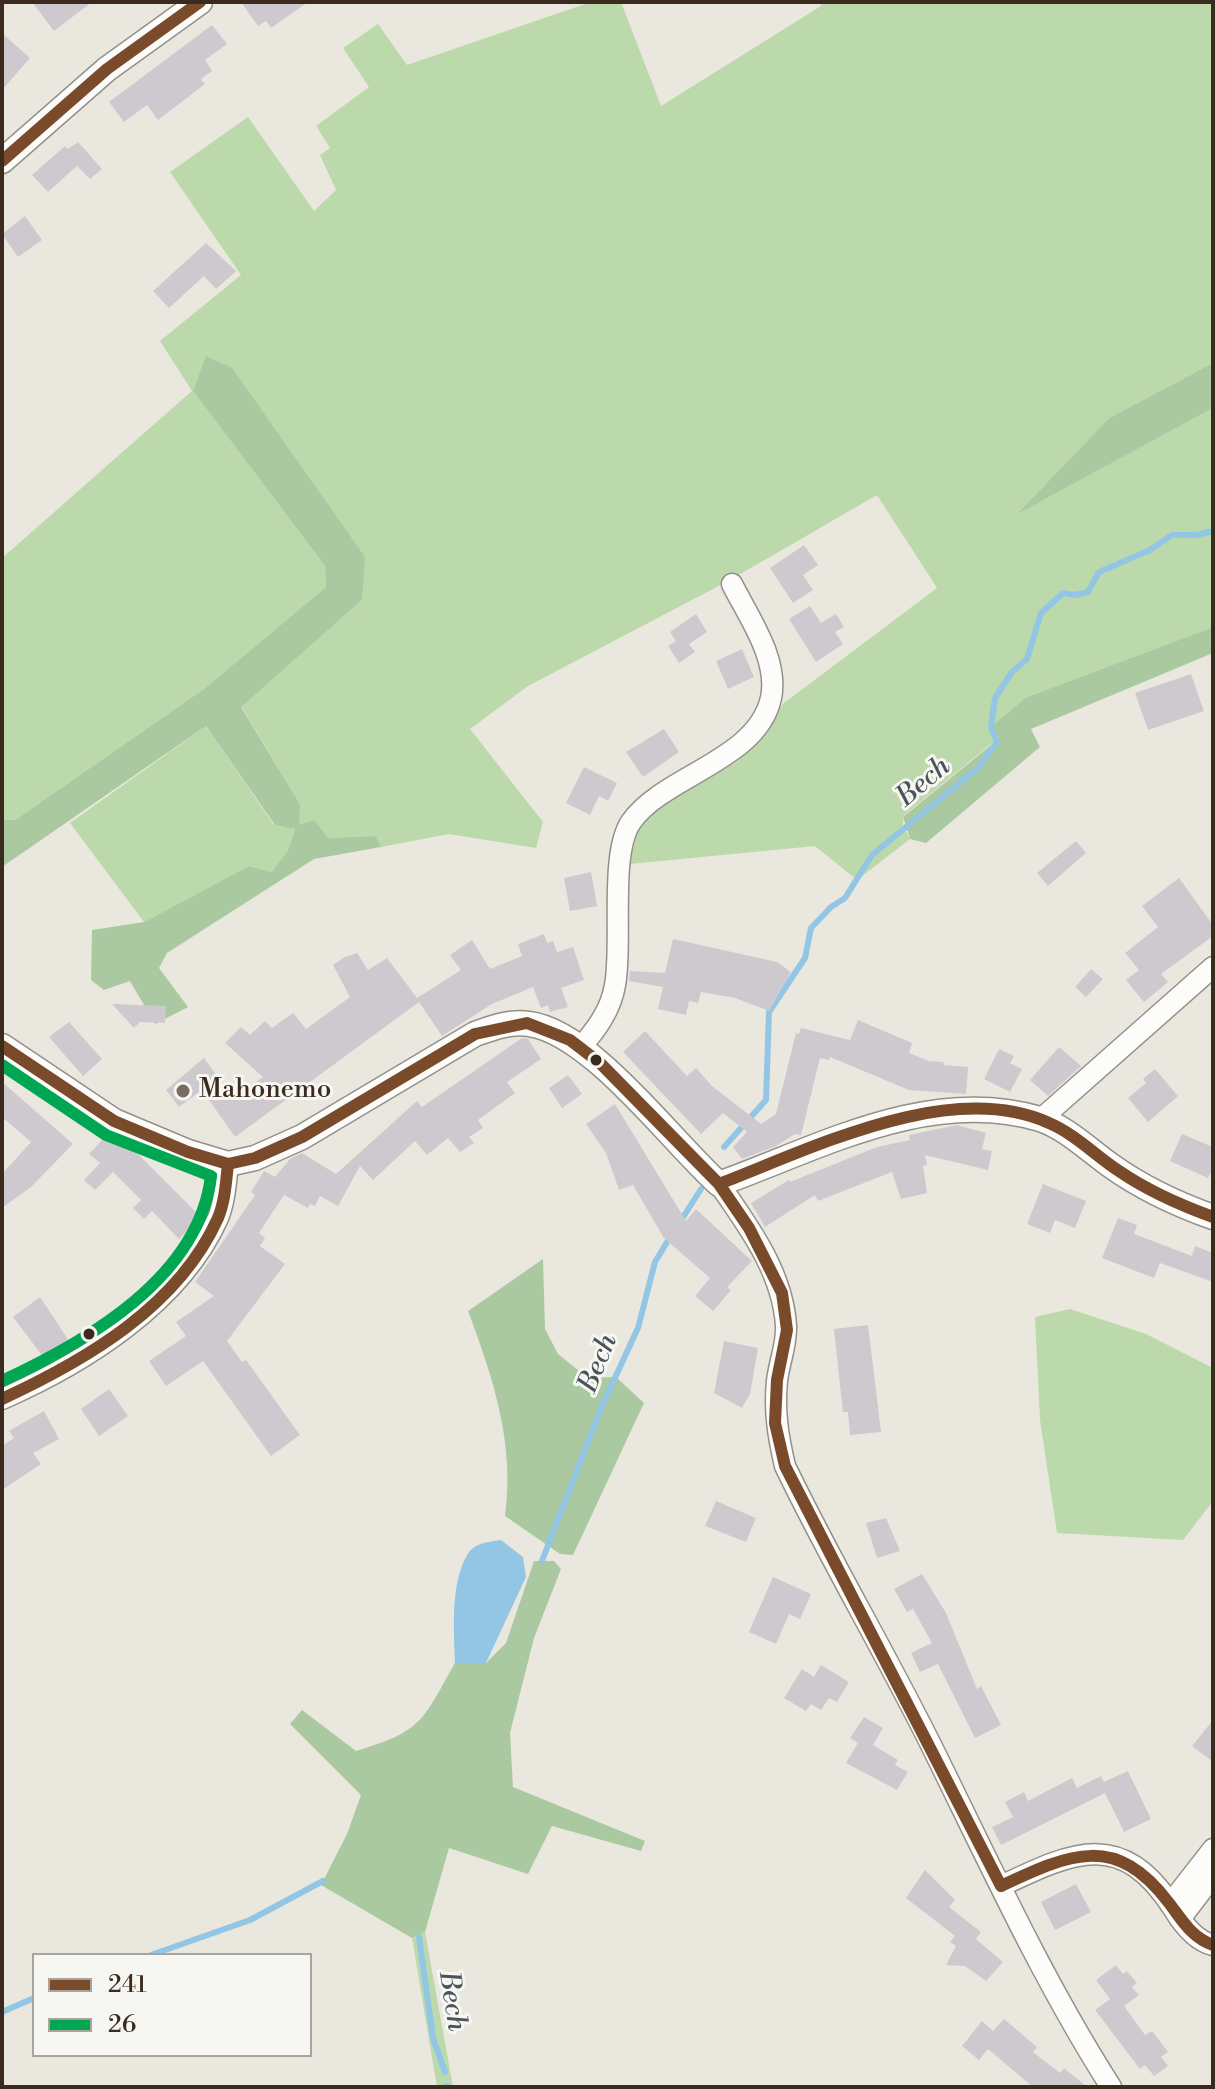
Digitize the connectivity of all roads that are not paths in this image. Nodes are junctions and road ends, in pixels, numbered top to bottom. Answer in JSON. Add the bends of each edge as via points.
{"nodes":[{"id":1,"x":200,"y":2,"type":"edge"},
{"id":2,"x":2,"y":161,"type":"edge"},
{"id":3,"x":732,"y":584,"type":"dead end"},
{"id":4,"x":1213,"y":967,"type":"edge"},
{"id":5,"x":2,"y":1046,"type":"edge"},
{"id":6,"x":580,"y":1048,"type":"junction"},
{"id":7,"x":1041,"y":1119,"type":"junction"},
{"id":8,"x":228,"y":1164,"type":"junction"},
{"id":9,"x":719,"y":1184,"type":"junction"},
{"id":10,"x":1213,"y":1217,"type":"edge"},
{"id":11,"x":2,"y":1399,"type":"edge"},
{"id":12,"x":1213,"y":1849,"type":"edge"},
{"id":13,"x":1213,"y":1876,"type":"edge"},
{"id":14,"x":1001,"y":1886,"type":"junction"},
{"id":15,"x":1175,"y":1911,"type":"junction"},
{"id":16,"x":1213,"y":1945,"type":"edge"},
{"id":17,"x":1111,"y":2087,"type":"edge"}],
"edges":[{"from":1,"to":2,"type":"street","via":[[107,69]]},
{"from":3,"to":6,"type":"street","via":[[770,661],[771,699],[732,750],[652,802],[630,823],[620,864],[615,985],[601,1024]]},
{"from":4,"to":7,"type":"street"},
{"from":5,"to":8,"type":"street","via":[[114,1121]]},
{"from":6,"to":8,"type":"street","via":[[527,1023],[495,1027],[302,1137]]},
{"from":6,"to":9,"type":"street"},
{"from":7,"to":9,"type":"street","via":[[939,1111],[900,1119]]},
{"from":7,"to":10,"type":"street","via":[[1136,1182]]},
{"from":8,"to":11,"type":"street","via":[[219,1215],[175,1280],[102,1347],[53,1377]]},
{"from":9,"to":14,"type":"street","via":[[782,1293],[787,1330],[775,1423],[785,1466]]},
{"from":12,"to":15,"type":"street"},
{"from":13,"to":15,"type":"street"},
{"from":14,"to":15,"type":"street","via":[[1064,1857],[1100,1854],[1134,1863],[1160,1886]]},
{"from":14,"to":17,"type":"street"},
{"from":15,"to":16,"type":"street","via":[[1195,1935]]}]}
